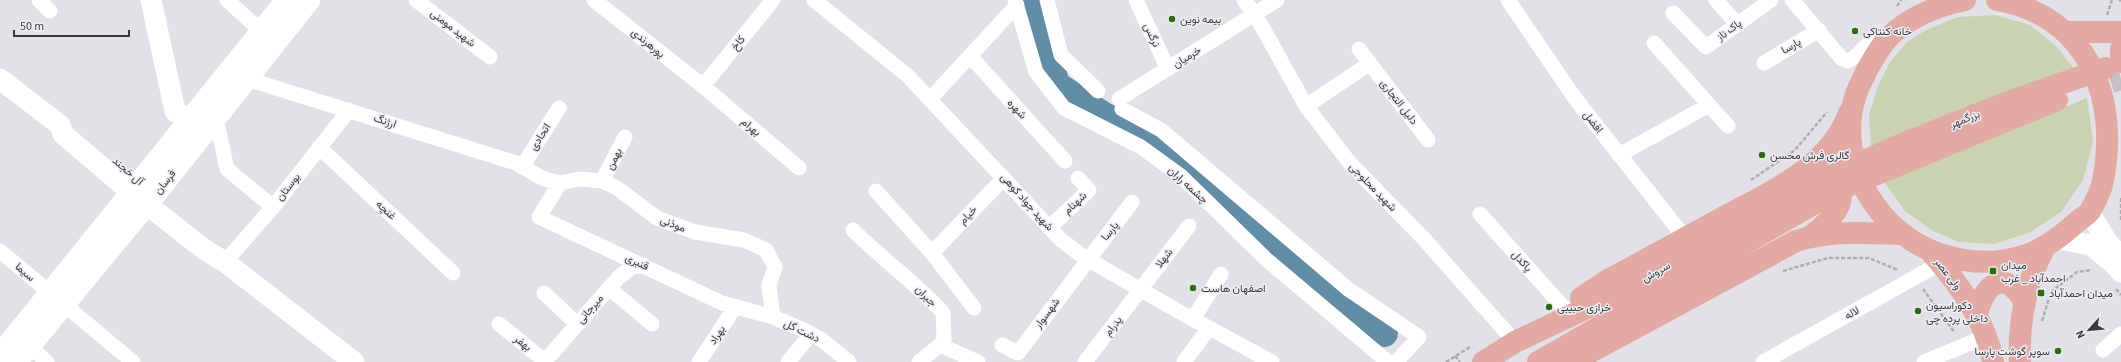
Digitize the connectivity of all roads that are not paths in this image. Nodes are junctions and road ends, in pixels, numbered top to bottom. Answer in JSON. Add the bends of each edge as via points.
{"nodes":[{"id":1,"x":39,"y":0,"type":"edge"},
{"id":2,"x":151,"y":0,"type":"edge"},
{"id":3,"x":227,"y":0,"type":"edge"},
{"id":4,"x":286,"y":0,"type":"edge"},
{"id":5,"x":310,"y":0,"type":"edge"},
{"id":6,"x":416,"y":0,"type":"edge"},
{"id":7,"x":594,"y":0,"type":"edge"},
{"id":8,"x":773,"y":0,"type":"edge"},
{"id":9,"x":814,"y":0,"type":"edge"},
{"id":10,"x":1047,"y":0,"type":"edge"},
{"id":11,"x":1136,"y":0,"type":"edge"},
{"id":12,"x":1244,"y":0,"type":"edge"},
{"id":13,"x":1277,"y":0,"type":"edge"},
{"id":14,"x":1508,"y":0,"type":"edge"},
{"id":15,"x":1716,"y":0,"type":"edge"},
{"id":16,"x":1771,"y":0,"type":"edge"},
{"id":17,"x":1792,"y":0,"type":"edge"},
{"id":18,"x":1916,"y":0,"type":"edge"},
{"id":19,"x":1965,"y":0,"type":"edge"},
{"id":20,"x":1997,"y":0,"type":"edge"},
{"id":21,"x":1016,"y":3,"type":"edge"},
{"id":22,"x":2036,"y":6,"type":"edge"},
{"id":23,"x":50,"y":11,"type":"dead end"},
{"id":24,"x":1673,"y":13,"type":"dead end"},
{"id":25,"x":1255,"y":14,"type":"junction"},
{"id":26,"x":1737,"y":24,"type":"junction"},
{"id":27,"x":1903,"y":25,"type":"junction"},
{"id":28,"x":1819,"y":30,"type":"junction"},
{"id":29,"x":261,"y":31,"type":"junction"},
{"id":30,"x":2069,"y":32,"type":"junction"},
{"id":31,"x":2121,"y":32,"type":"edge"},
{"id":32,"x":1887,"y":39,"type":"junction"},
{"id":33,"x":1654,"y":43,"type":"dead end"},
{"id":34,"x":1359,"y":49,"type":"dead end"},
{"id":35,"x":2121,"y":49,"type":"edge"},
{"id":36,"x":970,"y":56,"type":"junction"},
{"id":37,"x":490,"y":57,"type":"dead end"},
{"id":38,"x":1764,"y":63,"type":"dead end"},
{"id":39,"x":1369,"y":64,"type":"junction"},
{"id":40,"x":1168,"y":69,"type":"junction"},
{"id":41,"x":2113,"y":71,"type":"edge"},
{"id":42,"x":240,"y":73,"type":"junction"},
{"id":43,"x":0,"y":79,"type":"edge"},
{"id":44,"x":703,"y":86,"type":"junction"},
{"id":45,"x":1098,"y":90,"type":"dead end"},
{"id":46,"x":1855,"y":97,"type":"junction"},
{"id":47,"x":930,"y":99,"type":"junction"},
{"id":48,"x":1709,"y":105,"type":"junction"},
{"id":49,"x":1306,"y":106,"type":"junction"},
{"id":50,"x":558,"y":108,"type":"dead end"},
{"id":51,"x":349,"y":110,"type":"junction"},
{"id":52,"x":204,"y":123,"type":"junction"},
{"id":53,"x":1728,"y":126,"type":"dead end"},
{"id":54,"x":625,"y":137,"type":"dead end"},
{"id":55,"x":2116,"y":137,"type":"edge"},
{"id":56,"x":1428,"y":140,"type":"dead end"},
{"id":57,"x":319,"y":147,"type":"junction"},
{"id":58,"x":1619,"y":155,"type":"junction"},
{"id":59,"x":1065,"y":161,"type":"dead end"},
{"id":60,"x":522,"y":167,"type":"junction"},
{"id":61,"x":799,"y":168,"type":"dead end"},
{"id":62,"x":1004,"y":178,"type":"junction"},
{"id":63,"x":1078,"y":178,"type":"dead end"},
{"id":64,"x":602,"y":181,"type":"junction"},
{"id":65,"x":560,"y":183,"type":"junction"},
{"id":66,"x":1826,"y":184,"type":"junction"},
{"id":67,"x":135,"y":187,"type":"junction"},
{"id":68,"x":876,"y":191,"type":"dead end"},
{"id":69,"x":151,"y":199,"type":"junction"},
{"id":70,"x":1132,"y":202,"type":"dead end"},
{"id":71,"x":273,"y":207,"type":"junction"},
{"id":72,"x":2089,"y":212,"type":"junction"},
{"id":73,"x":1480,"y":214,"type":"dead end"},
{"id":74,"x":1189,"y":226,"type":"dead end"},
{"id":75,"x":1050,"y":227,"type":"junction"},
{"id":76,"x":852,"y":230,"type":"dead end"},
{"id":77,"x":1900,"y":234,"type":"junction"},
{"id":78,"x":1811,"y":236,"type":"junction"},
{"id":79,"x":1685,"y":238,"type":"junction"},
{"id":80,"x":2052,"y":243,"type":"junction"},
{"id":81,"x":0,"y":251,"type":"edge"},
{"id":82,"x":932,"y":253,"type":"junction"},
{"id":83,"x":1936,"y":258,"type":"junction"},
{"id":84,"x":2121,"y":258,"type":"edge"},
{"id":85,"x":1087,"y":259,"type":"junction"},
{"id":86,"x":225,"y":262,"type":"junction"},
{"id":87,"x":643,"y":265,"type":"junction"},
{"id":88,"x":453,"y":273,"type":"dead end"},
{"id":89,"x":1221,"y":274,"type":"dead end"},
{"id":90,"x":2116,"y":279,"type":"edge"},
{"id":91,"x":609,"y":288,"type":"junction"},
{"id":92,"x":1140,"y":290,"type":"junction"},
{"id":93,"x":544,"y":293,"type":"dead end"},
{"id":94,"x":57,"y":299,"type":"junction"},
{"id":95,"x":2025,"y":303,"type":"junction"},
{"id":96,"x":735,"y":307,"type":"junction"},
{"id":97,"x":974,"y":308,"type":"dead end"},
{"id":98,"x":1565,"y":309,"type":"junction"},
{"id":99,"x":1977,"y":315,"type":"junction"},
{"id":100,"x":772,"y":317,"type":"junction"},
{"id":101,"x":1193,"y":319,"type":"junction"},
{"id":102,"x":499,"y":324,"type":"dead end"},
{"id":103,"x":577,"y":324,"type":"junction"},
{"id":104,"x":652,"y":324,"type":"dead end"},
{"id":105,"x":1209,"y":328,"type":"junction"},
{"id":106,"x":811,"y":334,"type":"junction"},
{"id":107,"x":2121,"y":334,"type":"edge"},
{"id":108,"x":1985,"y":337,"type":"junction"},
{"id":109,"x":1515,"y":342,"type":"junction"},
{"id":110,"x":940,"y":345,"type":"junction"},
{"id":111,"x":1002,"y":345,"type":"dead end"},
{"id":112,"x":21,"y":348,"type":"edge"},
{"id":113,"x":2103,"y":350,"type":"dead end"},
{"id":114,"x":0,"y":354,"type":"edge"},
{"id":115,"x":1770,"y":360,"type":"edge"},
{"id":116,"x":2022,"y":361,"type":"edge"},
{"id":117,"x":47,"y":362,"type":"edge"},
{"id":118,"x":133,"y":362,"type":"edge"},
{"id":119,"x":354,"y":362,"type":"edge"},
{"id":120,"x":545,"y":362,"type":"edge"},
{"id":121,"x":699,"y":362,"type":"edge"},
{"id":122,"x":788,"y":362,"type":"edge"},
{"id":123,"x":849,"y":362,"type":"edge"},
{"id":124,"x":919,"y":362,"type":"edge"},
{"id":125,"x":978,"y":362,"type":"edge"},
{"id":126,"x":1086,"y":362,"type":"edge"},
{"id":127,"x":1184,"y":362,"type":"edge"},
{"id":128,"x":1272,"y":362,"type":"edge"},
{"id":129,"x":1388,"y":362,"type":"edge"},
{"id":130,"x":1396,"y":362,"type":"edge"},
{"id":131,"x":1484,"y":362,"type":"edge"},
{"id":132,"x":1538,"y":362,"type":"edge"},
{"id":133,"x":1572,"y":362,"type":"edge"},
{"id":134,"x":1924,"y":362,"type":"edge"},
{"id":135,"x":1993,"y":362,"type":"edge"}],
"edges":[{"from":1,"to":23,"type":"street"},
{"from":2,"to":52,"type":"street","via":[[175,111]]},
{"from":3,"to":29,"type":"street"},
{"from":4,"to":29,"type":"street","name":"فرسان"},
{"from":5,"to":42,"type":"street","name":"فرسان"},
{"from":6,"to":37,"type":"street","name":"شهید مومنی"},
{"from":7,"to":44,"type":"street","name":"پورهرندی"},
{"from":8,"to":44,"type":"street","name":"کاخ"},
{"from":9,"to":47,"type":"street","name":"شهید جواد کوهی","via":[[908,76]]},
{"from":10,"to":45,"type":"street","via":[[1061,55]]},
{"from":11,"to":40,"type":"street","name":"نرگس"},
{"from":12,"to":25,"type":"street","name":"شهید محلوجی"},
{"from":13,"to":25,"type":"street","name":"خرمیان"},
{"from":14,"to":58,"type":"street","name":"افضل","via":[[1574,97]]},
{"from":15,"to":26,"type":"street"},
{"from":16,"to":26,"type":"street","name":"پاک ناز"},
{"from":17,"to":28,"type":"street"},
{"from":18,"to":27,"type":"main road"},
{"from":19,"to":27,"type":"main road","via":[[1924,12]]},
{"from":20,"to":22,"type":"main road"},
{"from":21,"to":36,"type":"street"},
{"from":21,"to":129,"type":"street","name":"چشمه راران","via":[[1036,72],[1064,108],[1141,147],[1181,176],[1267,260]]},
{"from":22,"to":30,"type":"main road"},
{"from":24,"to":26,"type":"street","name":"پاک ناز","via":[[1706,47]]},
{"from":25,"to":40,"type":"street","name":"خرمیان"},
{"from":25,"to":49,"type":"street","name":"شهید محلوجی"},
{"from":27,"to":32,"type":"main road"},
{"from":28,"to":32,"type":"street","via":[[1842,59],[1848,61],[1855,58],[1872,41]]},
{"from":28,"to":38,"type":"street","name":"پارسا"},
{"from":29,"to":42,"type":"street","name":"فرسان"},
{"from":30,"to":31,"type":"main road"},
{"from":30,"to":55,"type":"main road","via":[[2084,47],[2105,84]]},
{"from":32,"to":46,"type":"main road","via":[[1868,68]]},
{"from":33,"to":48,"type":"street"},
{"from":34,"to":39,"type":"street","name":"دلیل التجاری"},
{"from":35,"to":41,"type":"main road"},
{"from":36,"to":47,"type":"street"},
{"from":36,"to":59,"type":"street","name":"شهره"},
{"from":39,"to":49,"type":"street"},
{"from":39,"to":56,"type":"street","name":"دلیل التجاری"},
{"from":40,"to":130,"type":"street","name":"خرمیان","via":[[1120,104],[1161,130],[1348,289],[1419,337]]},
{"from":41,"to":66,"type":"main road","name":"بزرگمهر","via":[[2001,104],[1902,144]]},
{"from":42,"to":51,"type":"street","name":"ارژنگ"},
{"from":42,"to":52,"type":"street","name":"فرسان"},
{"from":43,"to":67,"type":"street","name":"آل خجند","via":[[60,125],[63,134]]},
{"from":44,"to":61,"type":"street","name":"بهرام"},
{"from":46,"to":66,"type":"main road","via":[[1844,128],[1834,142]]},
{"from":46,"to":77,"type":"main road","via":[[1851,122],[1852,148],[1858,172],[1865,190],[1882,216]]},
{"from":47,"to":62,"type":"street","name":"شهید جواد کوهی"},
{"from":48,"to":53,"type":"street"},
{"from":48,"to":58,"type":"street"},
{"from":49,"to":109,"type":"street","name":"شهید محلوجی","via":[[1349,162],[1423,238]]},
{"from":50,"to":60,"type":"street","name":"اتحادی"},
{"from":51,"to":57,"type":"street","name":"بوستان"},
{"from":51,"to":60,"type":"street","name":"ارژنگ"},
{"from":52,"to":67,"type":"street","name":"فرسان"},
{"from":52,"to":69,"type":"street","name":"فرسان"},
{"from":52,"to":71,"type":"street","via":[[227,169]]},
{"from":54,"to":64,"type":"street","name":"بهمن"},
{"from":55,"to":72,"type":"main road","via":[[2109,168]]},
{"from":57,"to":71,"type":"street","name":"بوستان"},
{"from":57,"to":88,"type":"street","name":"غنچه"},
{"from":58,"to":79,"type":"street","name":"افضل"},
{"from":60,"to":65,"type":"street","name":"موذنی","via":[[544,179]]},
{"from":62,"to":75,"type":"street","name":"شهید جواد کوهی"},
{"from":62,"to":82,"type":"street","name":"خیام"},
{"from":63,"to":75,"type":"street","name":"شهنام","via":[[1089,190]]},
{"from":64,"to":65,"type":"street","name":"موذنی","via":[[579,179]]},
{"from":64,"to":100,"type":"street","name":"موذنی","via":[[617,188],[657,218],[695,232],[744,240],[766,250],[775,267],[770,285]]},
{"from":65,"to":87,"type":"street","name":"قنبری","via":[[539,217]]},
{"from":66,"to":78,"type":"main road","via":[[1829,222]]},
{"from":66,"to":79,"type":"main road","via":[[1788,182]]},
{"from":66,"to":109,"type":"main road","name":"سروش","via":[[1616,294]]},
{"from":66,"to":132,"type":"main road","name":"سروش"},
{"from":67,"to":69,"type":"street","name":"آل خجند"},
{"from":67,"to":94,"type":"street","name":"فرسان"},
{"from":68,"to":82,"type":"street"},
{"from":69,"to":86,"type":"street","name":"آل خجند","via":[[205,250]]},
{"from":69,"to":94,"type":"street","name":"فرسان"},
{"from":70,"to":85,"type":"street","name":"پارسا"},
{"from":71,"to":86,"type":"street","name":"بوستان"},
{"from":72,"to":80,"type":"main road"},
{"from":72,"to":84,"type":"street","via":[[2108,243]]},
{"from":73,"to":98,"type":"street","name":"پاکدل"},
{"from":74,"to":92,"type":"street","name":"شهلا"},
{"from":75,"to":85,"type":"street","name":"شهید جواد کوهی","via":[[1060,239]]},
{"from":76,"to":110,"type":"street","name":"جبران","via":[[943,313],[944,340]]},
{"from":77,"to":78,"type":"main road","via":[[1854,232]]},
{"from":77,"to":83,"type":"main road"},
{"from":78,"to":133,"type":"main road","via":[[1778,251]]},
{"from":79,"to":98,"type":"main road","via":[[1608,280]]},
{"from":80,"to":83,"type":"main road","via":[[2017,258],[1988,263]]},
{"from":80,"to":90,"type":"street","via":[[2091,246],[2114,264]]},
{"from":80,"to":95,"type":"main road","via":[[2034,266]]},
{"from":81,"to":94,"type":"street","name":"سیما"},
{"from":82,"to":97,"type":"street"},
{"from":83,"to":99,"type":"main road","name":"ولی عصر","via":[[1958,285]]},
{"from":83,"to":115,"type":"street","name":"لاله"},
{"from":85,"to":92,"type":"street","name":"شهید جواد کوهی"},
{"from":85,"to":111,"type":"street","name":"شهسوار","via":[[1018,353]]},
{"from":86,"to":119,"type":"street","name":"آل خجند"},
{"from":87,"to":91,"type":"street","name":"میرجانی","via":[[632,268],[618,277]]},
{"from":87,"to":96,"type":"street","name":"قنبری"},
{"from":89,"to":101,"type":"street"},
{"from":91,"to":103,"type":"street","name":"میرجانی"},
{"from":91,"to":104,"type":"street"},
{"from":92,"to":101,"type":"street","name":"شهید جواد کوهی"},
{"from":92,"to":126,"type":"street","name":"پدرام"},
{"from":93,"to":103,"type":"street"},
{"from":94,"to":112,"type":"street","name":"فرسان"},
{"from":94,"to":118,"type":"street","name":"سیما"},
{"from":95,"to":99,"type":"main road","via":[[2015,288],[1998,282],[1985,292]]},
{"from":95,"to":116,"type":"main road","via":[[2019,338]]},
{"from":96,"to":100,"type":"street","name":"قنبری"},
{"from":96,"to":121,"type":"street","name":"بهراد"},
{"from":98,"to":109,"type":"main road"},
{"from":99,"to":108,"type":"main road","name":"ولی عصر"},
{"from":100,"to":106,"type":"street","name":"دشت گل"},
{"from":101,"to":105,"type":"street","name":"شهید جواد کوهی"},
{"from":102,"to":120,"type":"street","name":"بهفر"},
{"from":103,"to":120,"type":"street","name":"میرجانی"},
{"from":105,"to":127,"type":"street"},
{"from":105,"to":128,"type":"street","name":"شهید جواد کوهی"},
{"from":106,"to":122,"type":"street"},
{"from":106,"to":123,"type":"street","name":"دشت گل"},
{"from":107,"to":113,"type":"street"},
{"from":108,"to":134,"type":"street"},
{"from":108,"to":135,"type":"main road","name":"ولی عصر"},
{"from":109,"to":131,"type":"main road","name":"سروش"},
{"from":110,"to":124,"type":"street"},
{"from":110,"to":125,"type":"street"},
{"from":112,"to":114,"type":"street","name":"فرسان"},
{"from":112,"to":117,"type":"street"}]}
